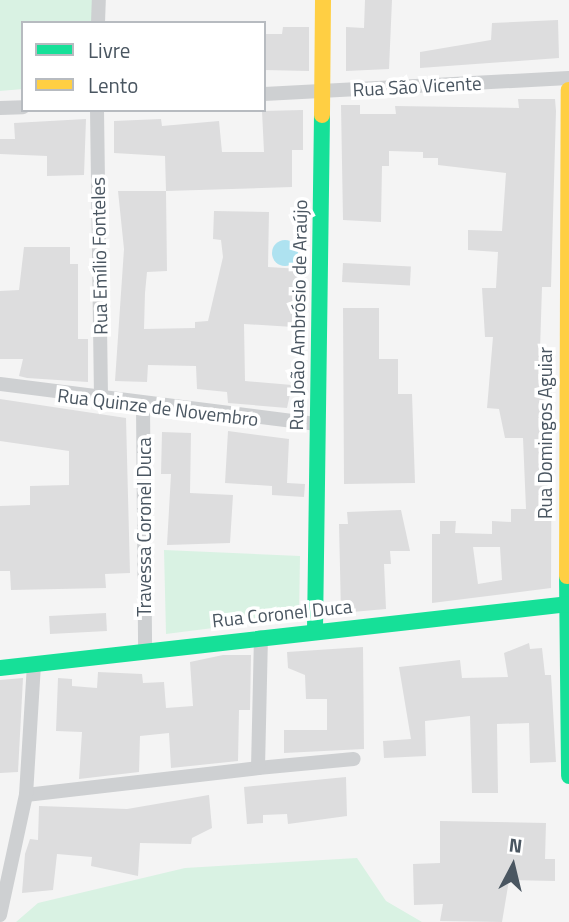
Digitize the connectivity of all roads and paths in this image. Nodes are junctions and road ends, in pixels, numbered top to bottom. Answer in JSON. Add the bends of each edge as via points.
{"nodes":[{"id":1,"x":99,"y":0,"type":"edge"},
{"id":2,"x":323,"y":0,"type":"edge"},
{"id":3,"x":98,"y":21,"type":"edge"},
{"id":4,"x":569,"y":78,"type":"edge"},
{"id":5,"x":569,"y":90,"type":"edge"},
{"id":6,"x":321,"y":91,"type":"junction"},
{"id":7,"x":266,"y":94,"type":"edge"},
{"id":8,"x":21,"y":107,"type":"edge"},
{"id":9,"x":0,"y":108,"type":"edge"},
{"id":10,"x":97,"y":112,"type":"edge"},
{"id":11,"x":567,"y":165,"type":"edge"},
{"id":12,"x":568,"y":356,"type":"edge"},
{"id":13,"x":0,"y":384,"type":"edge"},
{"id":14,"x":100,"y":402,"type":"junction"},
{"id":15,"x":143,"y":407,"type":"junction"},
{"id":16,"x":317,"y":424,"type":"junction"},
{"id":17,"x":568,"y":461,"type":"edge"},
{"id":18,"x":567,"y":604,"type":"edge"},
{"id":19,"x":315,"y":630,"type":"junction"},
{"id":20,"x":261,"y":637,"type":"junction"},
{"id":21,"x":145,"y":648,"type":"junction"},
{"id":22,"x":34,"y":664,"type":"junction"},
{"id":23,"x":0,"y":668,"type":"edge"},
{"id":24,"x":569,"y":758,"type":"edge"},
{"id":25,"x":354,"y":759,"type":"dead end"},
{"id":26,"x":258,"y":768,"type":"junction"},
{"id":27,"x":569,"y":776,"type":"edge"},
{"id":28,"x":26,"y":795,"type":"junction"},
{"id":29,"x":0,"y":915,"type":"edge"}],
"edges":[{"from":1,"to":3,"type":"street"},
{"from":2,"to":6,"type":"street","name":"Rua João Ambrósio de Araújo"},
{"from":4,"to":6,"type":"street","name":"Rua São Vicente"},
{"from":5,"to":11,"type":"street","name":"Rua Domingos Aguiar"},
{"from":6,"to":7,"type":"street","name":"Rua São Vicente"},
{"from":6,"to":16,"type":"street","name":"Rua João Ambrósio de Araújo"},
{"from":8,"to":9,"type":"street"},
{"from":10,"to":14,"type":"street","name":"Rua Emílio Fonteles"},
{"from":11,"to":12,"type":"street","name":"Rua Domingos Aguiar"},
{"from":12,"to":17,"type":"street","name":"Rua Domingos Aguiar"},
{"from":13,"to":14,"type":"street","name":"Rua Quinze de Novembro"},
{"from":14,"to":15,"type":"street","name":"Rua Quinze de Novembro"},
{"from":15,"to":16,"type":"street","name":"Rua Quinze de Novembro"},
{"from":15,"to":21,"type":"street","name":"Travessa Coronel Duca"},
{"from":16,"to":19,"type":"street","name":"Rua João Ambrósio de Araújo"},
{"from":17,"to":18,"type":"street","name":"Rua Domingos Aguiar"},
{"from":18,"to":19,"type":"street","name":"Rua Coronel Duca"},
{"from":18,"to":24,"type":"street","name":"Rua Domingos Aguiar"},
{"from":19,"to":20,"type":"street","name":"Rua Coronel Duca"},
{"from":20,"to":21,"type":"street","name":"Rua Coronel Duca"},
{"from":20,"to":26,"type":"street"},
{"from":21,"to":22,"type":"street","name":"Rua Coronel Duca"},
{"from":22,"to":23,"type":"street","name":"Rua Coronel Duca"},
{"from":22,"to":28,"type":"street"},
{"from":24,"to":27,"type":"street","name":"Rua Domingos Aguiar"},
{"from":25,"to":26,"type":"street"},
{"from":26,"to":28,"type":"street"},
{"from":28,"to":29,"type":"street"}]}
